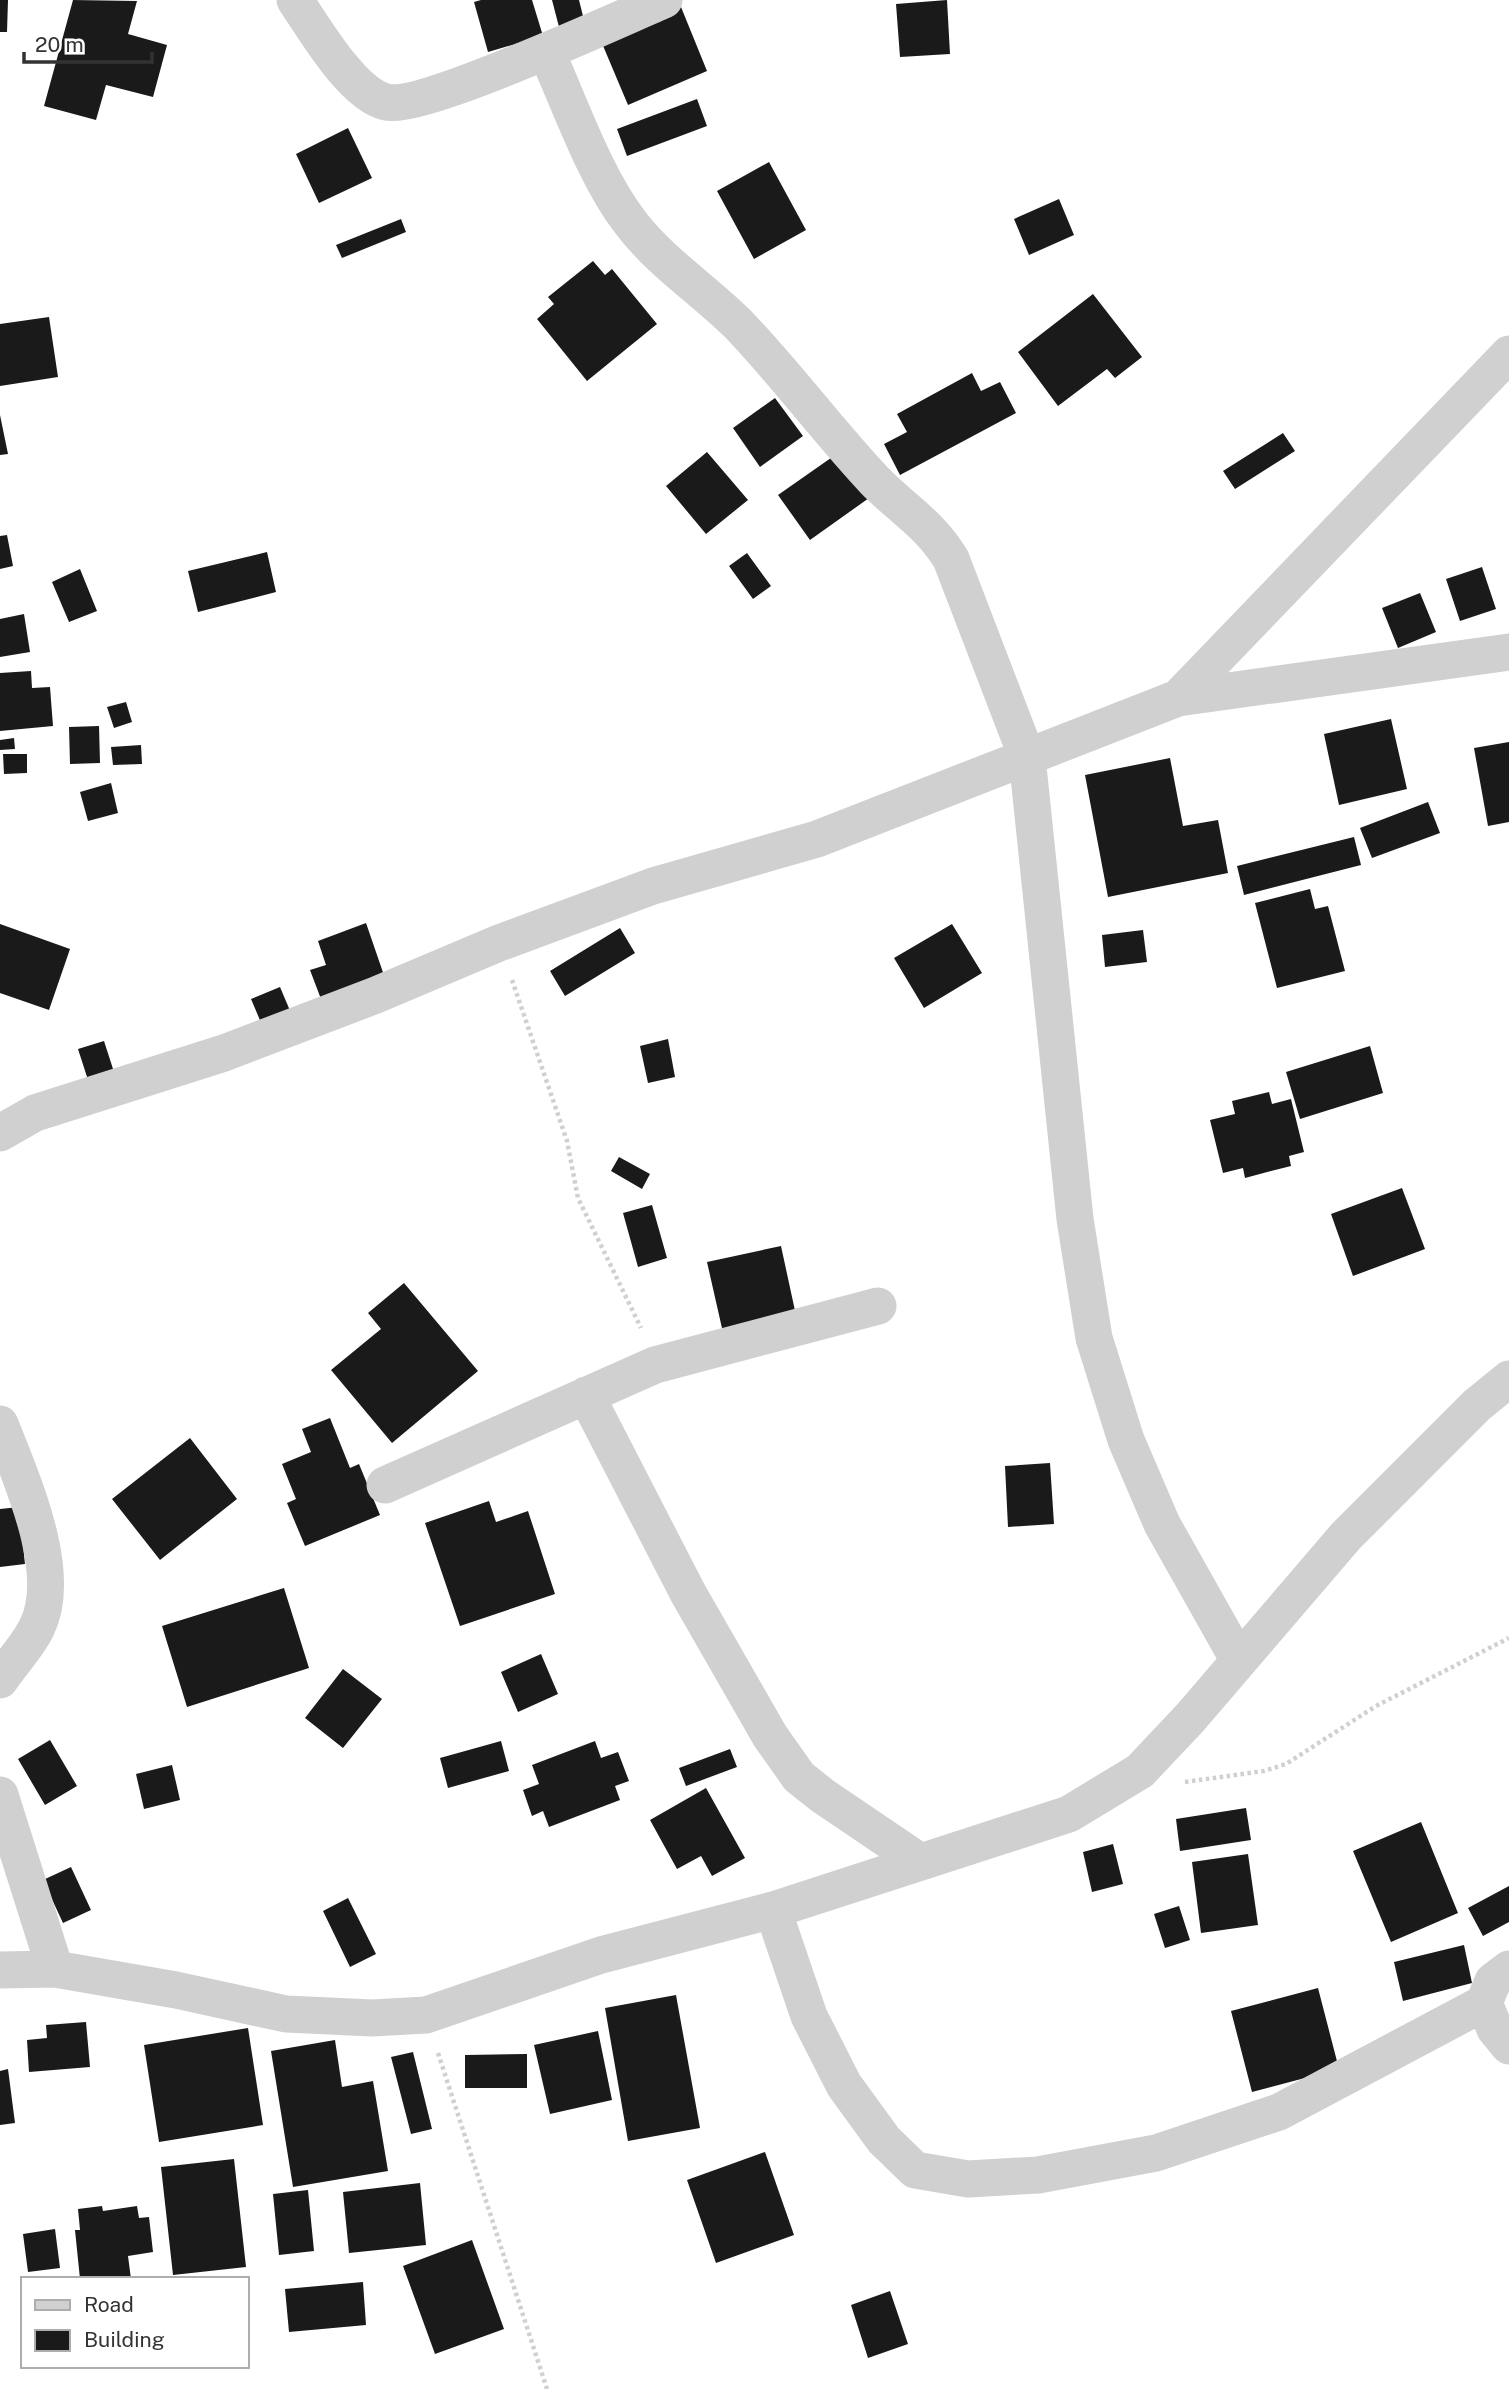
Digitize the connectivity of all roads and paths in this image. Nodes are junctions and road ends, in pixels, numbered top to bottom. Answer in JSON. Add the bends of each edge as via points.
{"nodes":[{"id":1,"x":296,"y":0,"type":"edge"},
{"id":2,"x":664,"y":0,"type":"edge"},
{"id":3,"x":546,"y":51,"type":"junction"},
{"id":4,"x":1509,"y":354,"type":"edge"},
{"id":5,"x":1509,"y":652,"type":"edge"},
{"id":6,"x":1178,"y":698,"type":"junction"},
{"id":7,"x":1027,"y":757,"type":"junction"},
{"id":8,"x":499,"y":943,"type":"junction"},
{"id":9,"x":0,"y":1133,"type":"edge"},
{"id":10,"x":878,"y":1306,"type":"dead end"},
{"id":11,"x":655,"y":1365,"type":"junction"},
{"id":12,"x":1509,"y":1380,"type":"edge"},
{"id":13,"x":586,"y":1395,"type":"junction"},
{"id":14,"x":0,"y":1424,"type":"edge"},
{"id":15,"x":385,"y":1485,"type":"dead end"},
{"id":16,"x":1509,"y":1638,"type":"edge"},
{"id":17,"x":1238,"y":1659,"type":"junction"},
{"id":18,"x":4,"y":1667,"type":"edge"},
{"id":19,"x":1177,"y":1783,"type":"dead end"},
{"id":20,"x":0,"y":1795,"type":"edge"},
{"id":21,"x":919,"y":1861,"type":"junction"},
{"id":22,"x":773,"y":1910,"type":"junction"},
{"id":23,"x":55,"y":1969,"type":"junction"},
{"id":24,"x":1509,"y":1969,"type":"edge"},
{"id":25,"x":0,"y":1970,"type":"edge"},
{"id":26,"x":1485,"y":2003,"type":"junction"},
{"id":27,"x":426,"y":2015,"type":"junction"},
{"id":28,"x":1509,"y":2046,"type":"edge"},
{"id":29,"x":547,"y":2389,"type":"edge"}],
"edges":[{"from":1,"to":3,"type":"street","via":[[329,50],[365,91],[386,102],[413,102]]},
{"from":2,"to":3,"type":"street"},
{"from":3,"to":7,"type":"street","via":[[608,187],[630,223],[764,351],[863,468],[940,541]]},
{"from":4,"to":6,"type":"street"},
{"from":5,"to":6,"type":"street"},
{"from":6,"to":7,"type":"street"},
{"from":7,"to":8,"type":"street","via":[[817,839],[653,886]]},
{"from":7,"to":17,"type":"street","via":[[1075,1219],[1094,1338],[1126,1440],[1161,1524]]},
{"from":8,"to":9,"type":"street","via":[[224,1053],[35,1113]]},
{"from":8,"to":11,"type":"path","via":[[567,1141],[578,1198],[636,1315]]},
{"from":10,"to":11,"type":"street"},
{"from":11,"to":13,"type":"street"},
{"from":12,"to":17,"type":"street","via":[[1477,1405],[1346,1536]]},
{"from":13,"to":15,"type":"street"},
{"from":13,"to":21,"type":"street","via":[[688,1593],[770,1736],[799,1777]]},
{"from":14,"to":18,"type":"street","via":[[36,1527],[47,1582],[46,1604],[37,1629]]},
{"from":16,"to":19,"type":"path","via":[[1376,1706],[1286,1764]]},
{"from":17,"to":21,"type":"street","via":[[1140,1771],[1069,1814]]},
{"from":20,"to":23,"type":"street"},
{"from":21,"to":22,"type":"street"},
{"from":22,"to":26,"type":"street","via":[[809,2015],[844,2085],[884,2140],[915,2170],[968,2179],[1038,2175],[1156,2153],[1279,2112]]},
{"from":22,"to":27,"type":"street","via":[[601,1955]]},
{"from":23,"to":25,"type":"street"},
{"from":23,"to":27,"type":"street","via":[[286,2014]]},
{"from":24,"to":26,"type":"street","via":[[1493,1981]]},
{"from":26,"to":28,"type":"street","via":[[1495,2029]]},
{"from":27,"to":29,"type":"path"}]}
